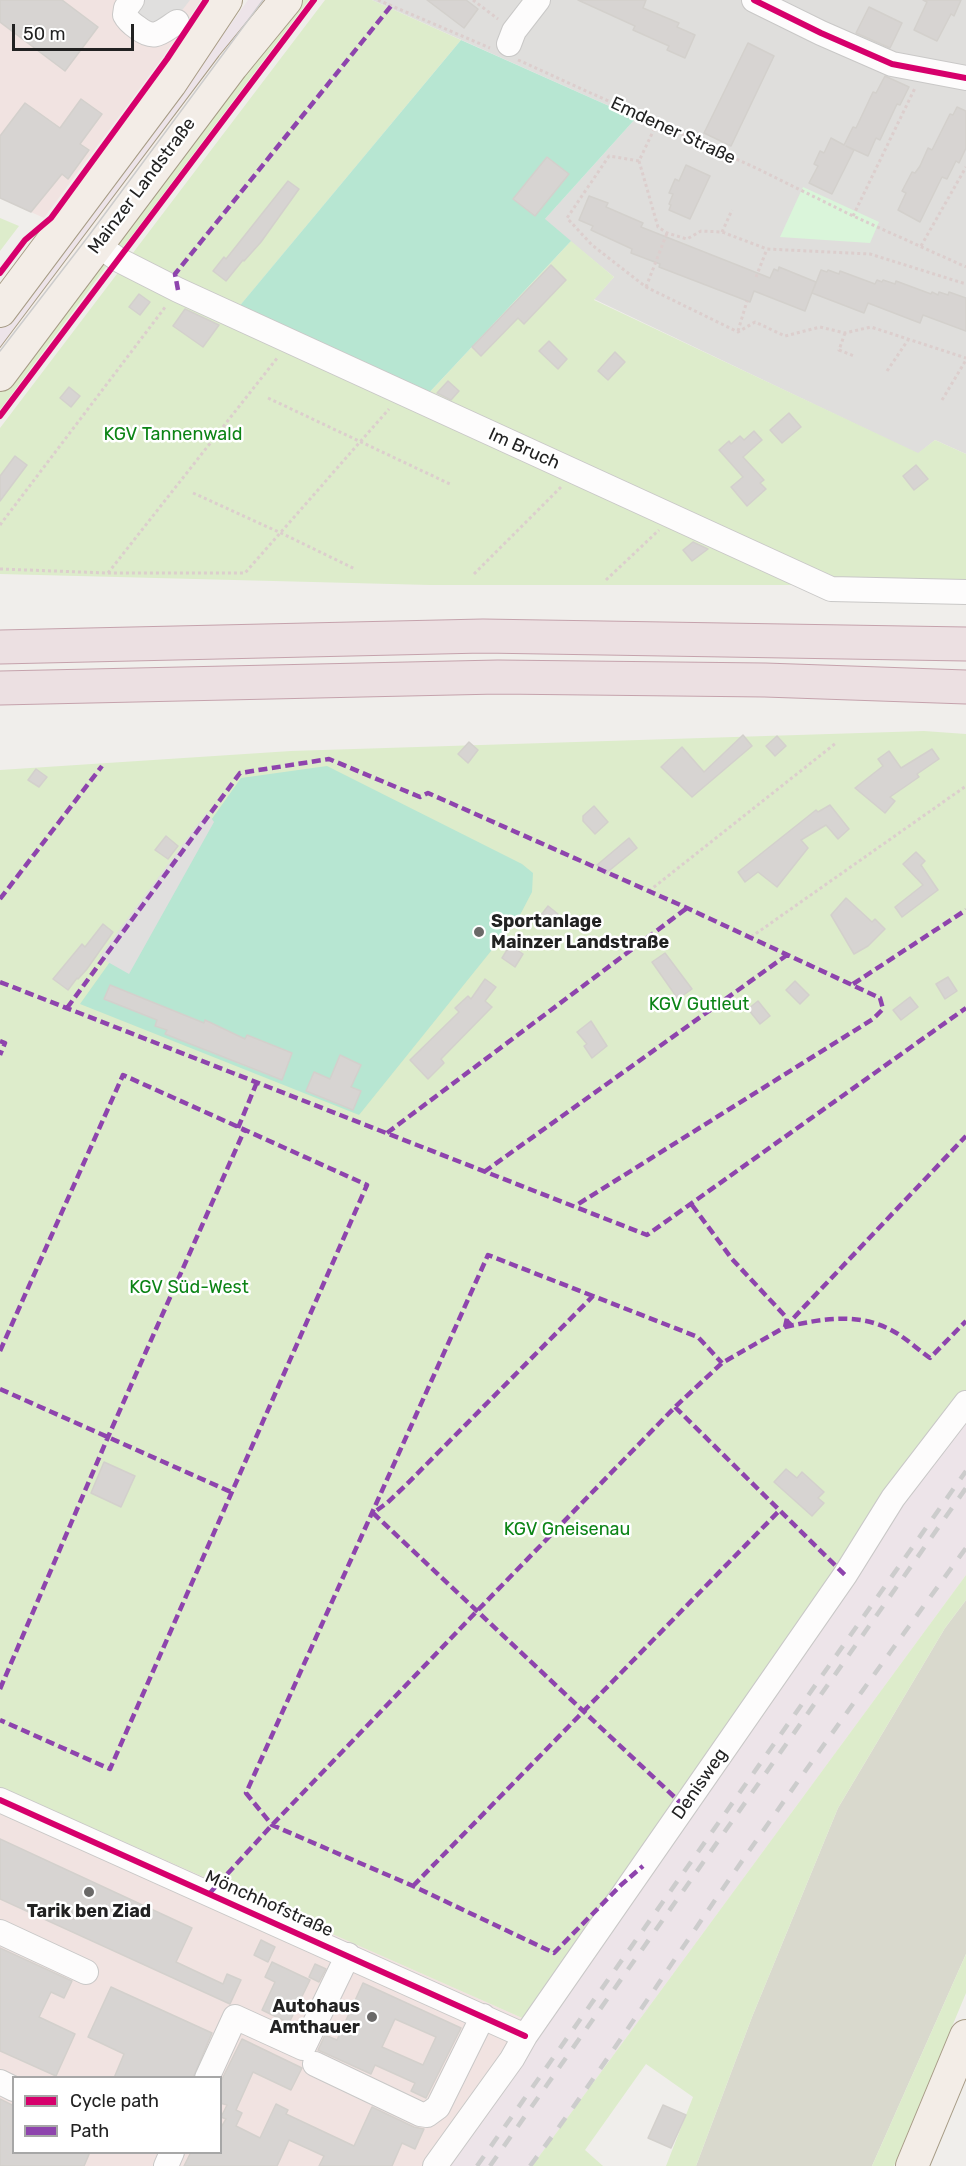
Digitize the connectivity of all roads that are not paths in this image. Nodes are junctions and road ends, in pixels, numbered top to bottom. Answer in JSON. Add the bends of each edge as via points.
{"nodes":[{"id":1,"x":132,"y":0,"type":"edge"},
{"id":2,"x":226,"y":0,"type":"edge"},
{"id":3,"x":286,"y":0,"type":"edge"},
{"id":4,"x":538,"y":0,"type":"edge"},
{"id":5,"x":754,"y":0,"type":"edge"},
{"id":6,"x":177,"y":22,"type":"dead end"},
{"id":7,"x":508,"y":46,"type":"road end"},
{"id":8,"x":966,"y":78,"type":"edge"},
{"id":9,"x":98,"y":245,"type":"junction"},
{"id":10,"x":0,"y":311,"type":"edge"},
{"id":11,"x":0,"y":375,"type":"edge"},
{"id":12,"x":966,"y":592,"type":"edge"},
{"id":13,"x":966,"y":644,"type":"edge"},
{"id":14,"x":0,"y":646,"type":"edge"},
{"id":15,"x":966,"y":687,"type":"edge"},
{"id":16,"x":0,"y":688,"type":"edge"},
{"id":17,"x":966,"y":1403,"type":"edge"},
{"id":18,"x":0,"y":1800,"type":"edge"},
{"id":19,"x":0,"y":1932,"type":"edge"},
{"id":20,"x":348,"y":1955,"type":"junction"},
{"id":21,"x":86,"y":1972,"type":"dead end"},
{"id":22,"x":483,"y":2016,"type":"junction"},
{"id":23,"x":525,"y":2036,"type":"junction"},
{"id":24,"x":966,"y":2036,"type":"edge"},
{"id":25,"x":315,"y":2064,"type":"dead end"},
{"id":26,"x":208,"y":2076,"type":"edge"},
{"id":27,"x":435,"y":2166,"type":"edge"},
{"id":28,"x":912,"y":2166,"type":"edge"}],
"edges":[{"from":1,"to":6,"type":"street","via":[[125,15],[147,36]]},
{"from":2,"to":10,"type":"main road","via":[[170,84]]},
{"from":3,"to":9,"type":"main road","name":"Mainzer Landstraße"},
{"from":4,"to":7,"type":"street"},
{"from":5,"to":8,"type":"street","via":[[892,63]]},
{"from":9,"to":11,"type":"main road","name":"Mainzer Landstraße"},
{"from":9,"to":12,"type":"street","name":"Im Bruch","via":[[178,290],[831,589]]},
{"from":13,"to":14,"type":"highway","via":[[483,636]]},
{"from":15,"to":16,"type":"highway","via":[[498,677]]},
{"from":17,"to":23,"type":"street","name":"Denisweg","via":[[893,1498],[845,1575]]},
{"from":18,"to":20,"type":"street","name":"Mönchhofstraße"},
{"from":19,"to":21,"type":"street"},
{"from":20,"to":22,"type":"street","name":"Mönchhofstraße"},
{"from":20,"to":26,"type":"street","via":[[303,2048],[235,2017]]},
{"from":22,"to":23,"type":"street","name":"Mönchhofstraße"},
{"from":22,"to":25,"type":"street","via":[[438,2107],[427,2115]]},
{"from":23,"to":27,"type":"street","name":"Denisweg"},
{"from":24,"to":28,"type":"main road"}]}
